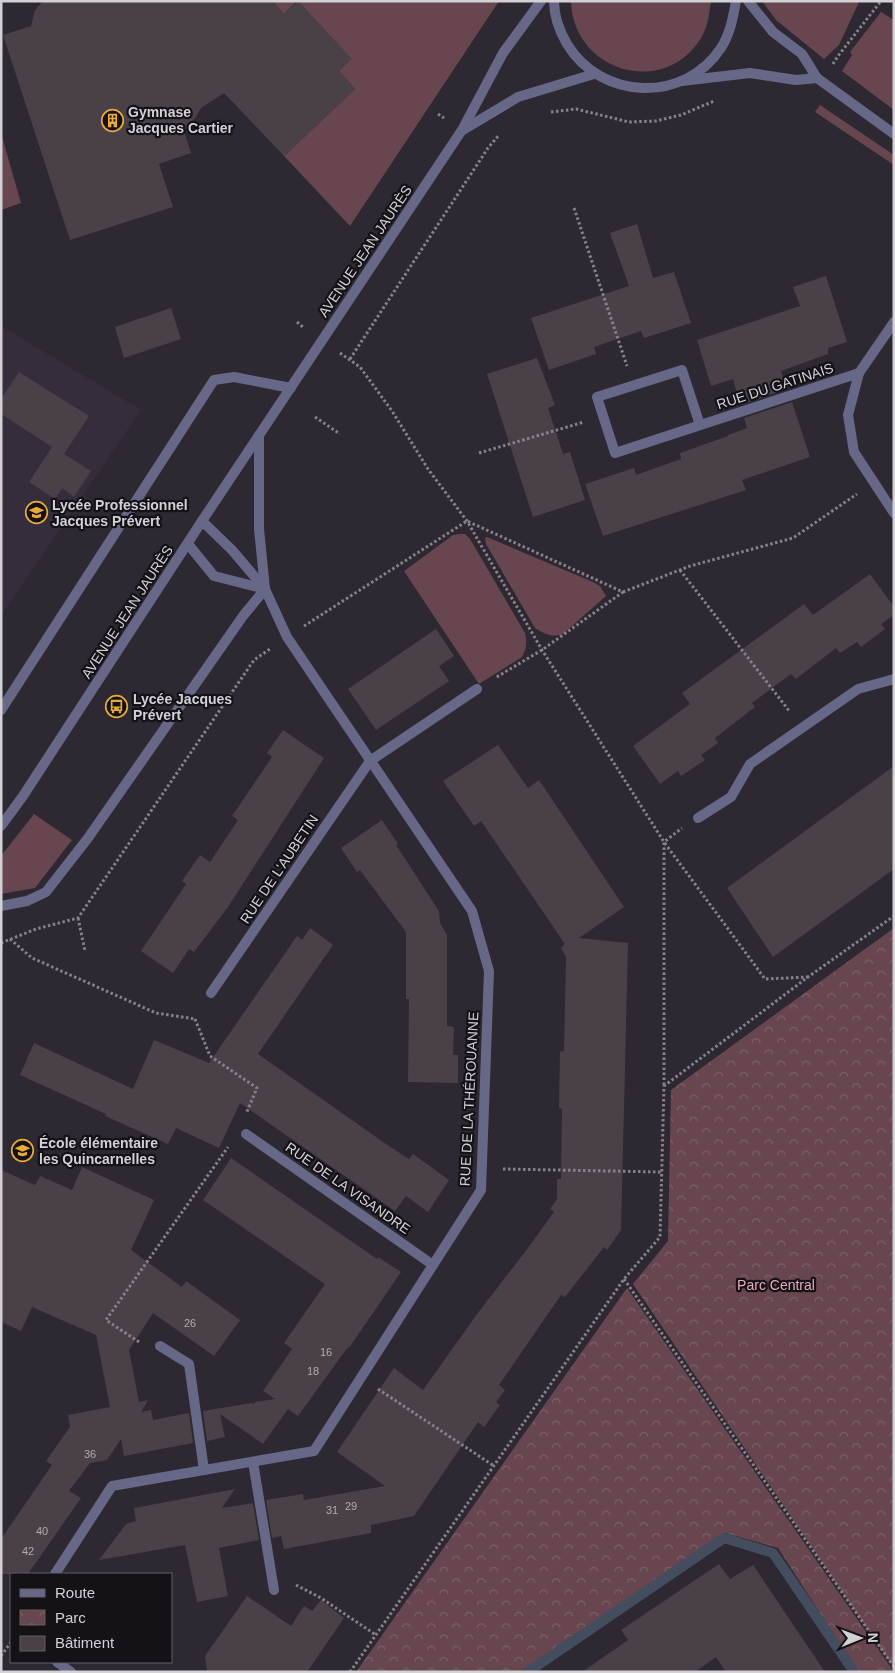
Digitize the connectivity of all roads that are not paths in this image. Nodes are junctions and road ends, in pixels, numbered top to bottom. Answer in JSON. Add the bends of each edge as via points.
{"nodes":[{"id":1,"x":540,"y":1,"type":"edge"},
{"id":2,"x":554,"y":1,"type":"edge"},
{"id":3,"x":736,"y":1,"type":"edge"},
{"id":4,"x":748,"y":1,"type":"edge"},
{"id":5,"x":594,"y":74,"type":"junction"},
{"id":6,"x":817,"y":78,"type":"junction"},
{"id":7,"x":681,"y":82,"type":"junction"},
{"id":8,"x":462,"y":130,"type":"junction"},
{"id":9,"x":894,"y":134,"type":"edge"},
{"id":10,"x":894,"y":322,"type":"edge"},
{"id":11,"x":859,"y":373,"type":"junction"},
{"id":12,"x":291,"y":388,"type":"junction"},
{"id":13,"x":700,"y":425,"type":"junction"},
{"id":14,"x":259,"y":435,"type":"junction"},
{"id":15,"x":894,"y":512,"type":"edge"},
{"id":16,"x":202,"y":521,"type":"junction"},
{"id":17,"x":188,"y":544,"type":"junction"},
{"id":18,"x":265,"y":589,"type":"junction"},
{"id":19,"x":894,"y":679,"type":"edge"},
{"id":20,"x":477,"y":689,"type":"road end"},
{"id":21,"x":1,"y":710,"type":"edge"},
{"id":22,"x":370,"y":761,"type":"junction"},
{"id":23,"x":698,"y":818,"type":"road end"},
{"id":24,"x":1,"y":826,"type":"edge"},
{"id":25,"x":1,"y":906,"type":"edge"},
{"id":26,"x":210,"y":993,"type":"dead end"},
{"id":27,"x":243,"y":1132,"type":"road end"},
{"id":28,"x":433,"y":1265,"type":"junction"},
{"id":29,"x":160,"y":1346,"type":"road end"},
{"id":30,"x":253,"y":1462,"type":"junction"},
{"id":31,"x":204,"y":1470,"type":"junction"},
{"id":32,"x":56,"y":1573,"type":"edge"},
{"id":33,"x":274,"y":1590,"type":"dead end"},
{"id":34,"x":58,"y":1663,"type":"edge"},
{"id":35,"x":72,"y":1672,"type":"edge"}],
"edges":[{"from":1,"to":8,"type":"street","name":"AVENUE JEAN JAURÈS","via":[[503,53]]},
{"from":2,"to":5,"type":"street","via":[[561,34],[575,56]]},
{"from":3,"to":7,"type":"street","via":[[732,24],[721,48],[703,68]]},
{"from":4,"to":6,"type":"street","via":[[773,32],[802,54]]},
{"from":5,"to":7,"type":"street","via":[[622,86],[652,89]]},
{"from":5,"to":8,"type":"street","name":"AVENUE JEAN JAURÈS","via":[[518,97]]},
{"from":6,"to":7,"type":"street","via":[[796,80],[750,73]]},
{"from":6,"to":9,"type":"street"},
{"from":8,"to":12,"type":"street","name":"AVENUE JEAN JAURÈS"},
{"from":10,"to":11,"type":"street"},
{"from":11,"to":13,"type":"street","name":"RUE DU GATINAIS"},
{"from":11,"to":15,"type":"street","via":[[848,415],[854,452]]},
{"from":12,"to":14,"type":"street","name":"AVENUE JEAN JAURÈS"},
{"from":12,"to":21,"type":"street","via":[[234,377],[214,380]]},
{"from":13,"to":13,"type":"street","name":"RUE DU GATINAIS","via":[[682,370],[597,397],[615,453]]},
{"from":14,"to":16,"type":"street","name":"AVENUE JEAN JAURÈS"},
{"from":14,"to":18,"type":"street","name":"RUE DE LA THÉROUANNE","via":[[259,529]]},
{"from":16,"to":17,"type":"street","name":"AVENUE JEAN JAURÈS"},
{"from":16,"to":18,"type":"street","name":"RUE DE LA THÉROUANNE"},
{"from":17,"to":18,"type":"street","via":[[214,576]]},
{"from":17,"to":24,"type":"street","name":"AVENUE JEAN JAURÈS"},
{"from":18,"to":22,"type":"street","name":"RUE DE LA THÉROUANNE","via":[[287,637]]},
{"from":18,"to":25,"type":"street","via":[[46,892],[27,901]]},
{"from":19,"to":23,"type":"street","via":[[858,690],[750,764],[731,797]]},
{"from":20,"to":22,"type":"street"},
{"from":22,"to":26,"type":"street","name":"RUE DE L'AUBETIN"},
{"from":22,"to":28,"type":"street","name":"RUE DE LA THÉROUANNE","via":[[472,912],[489,971],[481,1190]]},
{"from":27,"to":28,"type":"street","name":"RUE DE LA VISANDRE"},
{"from":28,"to":30,"type":"street","name":"RUE DE LA THÉROUANNE","via":[[314,1451]]},
{"from":29,"to":31,"type":"street","via":[[189,1364]]},
{"from":30,"to":31,"type":"street","name":"RUE DE LA THÉROUANNE"},
{"from":30,"to":33,"type":"street"},
{"from":31,"to":32,"type":"street","name":"RUE DE LA THÉROUANNE","via":[[112,1486]]},
{"from":34,"to":35,"type":"street"}]}
